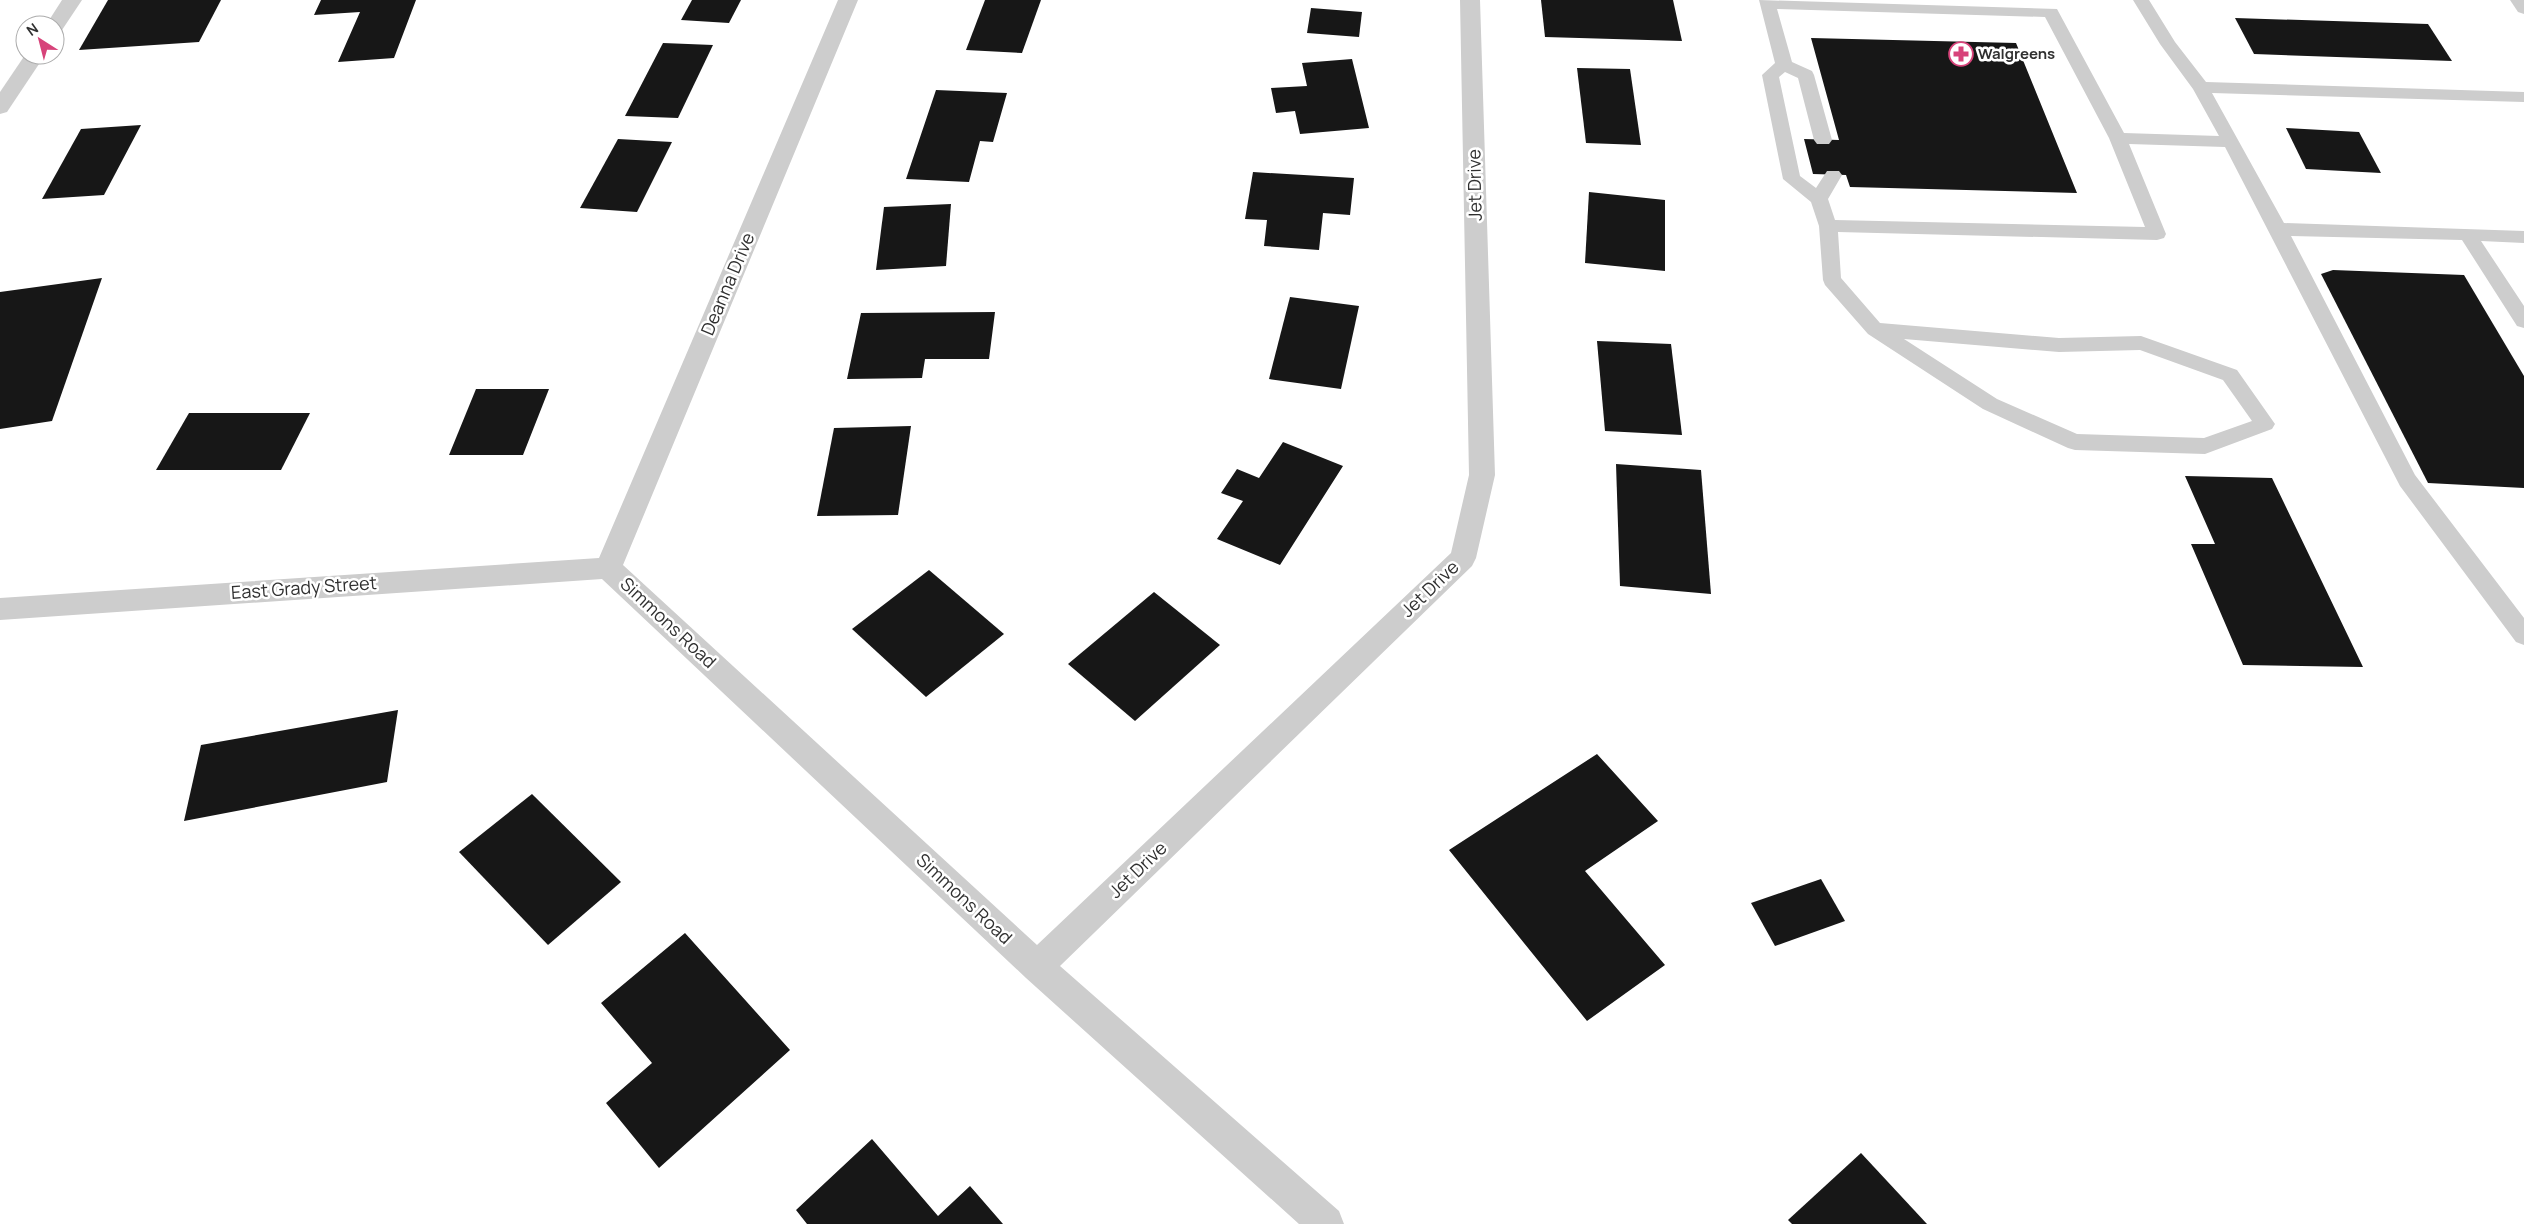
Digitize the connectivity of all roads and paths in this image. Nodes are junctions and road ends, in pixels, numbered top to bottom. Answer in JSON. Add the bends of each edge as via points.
{"nodes":[{"id":1,"x":72,"y":0,"type":"edge"},
{"id":2,"x":848,"y":0,"type":"edge"},
{"id":3,"x":1470,"y":0,"type":"edge"},
{"id":4,"x":2142,"y":0,"type":"edge"},
{"id":5,"x":2518,"y":0,"type":"edge"},
{"id":6,"x":1767,"y":2,"type":"edge"},
{"id":7,"x":2524,"y":9,"type":"edge"},
{"id":8,"x":62,"y":15,"type":"edge"},
{"id":9,"x":28,"y":65,"type":"edge"},
{"id":10,"x":1784,"y":65,"type":"junction"},
{"id":11,"x":2201,"y":87,"type":"junction"},
{"id":12,"x":2524,"y":97,"type":"edge"},
{"id":13,"x":0,"y":107,"type":"edge"},
{"id":14,"x":2118,"y":138,"type":"junction"},
{"id":15,"x":1823,"y":140,"type":"dead end"},
{"id":16,"x":2230,"y":142,"type":"junction"},
{"id":17,"x":1833,"y":175,"type":"dead end"},
{"id":18,"x":1818,"y":199,"type":"junction"},
{"id":19,"x":1828,"y":226,"type":"junction"},
{"id":20,"x":2278,"y":229,"type":"junction"},
{"id":21,"x":2467,"y":234,"type":"junction"},
{"id":22,"x":2524,"y":237,"type":"edge"},
{"id":23,"x":2524,"y":321,"type":"edge"},
{"id":24,"x":1875,"y":329,"type":"junction"},
{"id":25,"x":608,"y":568,"type":"junction"},
{"id":26,"x":0,"y":609,"type":"edge"},
{"id":27,"x":2524,"y":635,"type":"edge"},
{"id":28,"x":1037,"y":967,"type":"junction"},
{"id":29,"x":1326,"y":1224,"type":"edge"}],
"edges":[{"from":1,"to":8,"type":"street"},
{"from":2,"to":25,"type":"street","name":"Deanna Drive"},
{"from":3,"to":28,"type":"street","name":"Jet Drive","via":[[1482,475],[1463,558]]},
{"from":4,"to":11,"type":"lane","via":[[2168,44]]},
{"from":5,"to":7,"type":"lane"},
{"from":6,"to":10,"type":"lane"},
{"from":6,"to":14,"type":"lane","via":[[2052,12]]},
{"from":9,"to":13,"type":"street"},
{"from":10,"to":15,"type":"lane","via":[[1806,76]]},
{"from":10,"to":18,"type":"lane","via":[[1770,75],[1792,179]]},
{"from":11,"to":12,"type":"lane"},
{"from":11,"to":16,"type":"lane"},
{"from":14,"to":16,"type":"lane"},
{"from":14,"to":19,"type":"lane","via":[[2157,234]]},
{"from":16,"to":20,"type":"lane"},
{"from":17,"to":18,"type":"lane"},
{"from":18,"to":19,"type":"lane"},
{"from":19,"to":24,"type":"lane","via":[[1832,280]]},
{"from":20,"to":21,"type":"lane"},
{"from":20,"to":27,"type":"lane","via":[[2407,480]]},
{"from":21,"to":22,"type":"lane"},
{"from":21,"to":23,"type":"lane"},
{"from":24,"to":24,"type":"lane","via":[[1990,404],[2075,442],[2205,446],[2265,424],[2230,375],[2141,343],[2059,345]]},
{"from":25,"to":26,"type":"street","name":"East Grady Street"},
{"from":25,"to":28,"type":"street","name":"Simmons Road"},
{"from":28,"to":29,"type":"street","name":"Simmons Road"}]}
